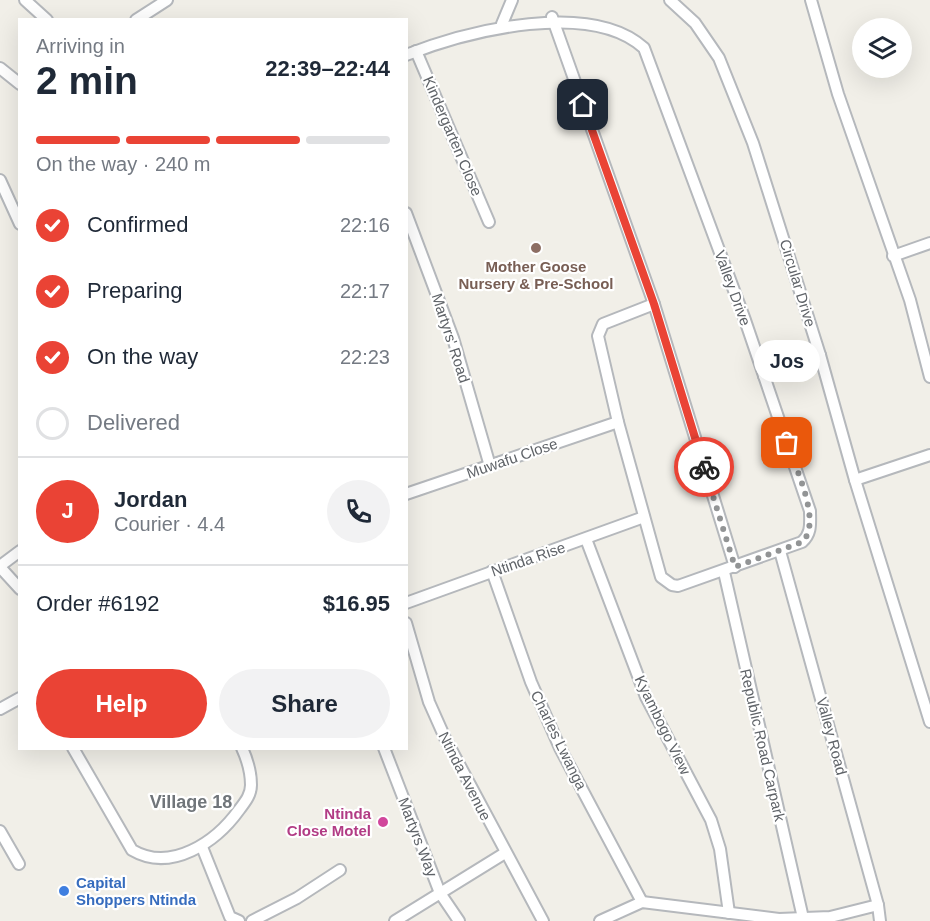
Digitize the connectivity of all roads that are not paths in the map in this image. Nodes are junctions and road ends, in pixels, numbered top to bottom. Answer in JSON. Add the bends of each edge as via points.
{"nodes":[{"id":1,"x":25,"y":0,"type":"edge"},
{"id":2,"x":167,"y":0,"type":"edge"},
{"id":3,"x":512,"y":0,"type":"edge"},
{"id":4,"x":670,"y":0,"type":"edge"},
{"id":5,"x":811,"y":0,"type":"edge"},
{"id":6,"x":552,"y":17,"type":"junction"},
{"id":7,"x":45,"y":18,"type":"edge"},
{"id":8,"x":139,"y":18,"type":"edge"},
{"id":9,"x":502,"y":24,"type":"junction"},
{"id":10,"x":411,"y":53,"type":"edge"},
{"id":11,"x":0,"y":68,"type":"edge"},
{"id":12,"x":18,"y":82,"type":"edge"},
{"id":13,"x":0,"y":180,"type":"edge"},
{"id":14,"x":408,"y":218,"type":"edge"},
{"id":15,"x":18,"y":220,"type":"edge"},
{"id":16,"x":489,"y":222,"type":"dead end"},
{"id":17,"x":930,"y":243,"type":"edge"},
{"id":18,"x":893,"y":256,"type":"junction"},
{"id":19,"x":654,"y":304,"type":"junction"},
{"id":20,"x":820,"y":356,"type":"junction"},
{"id":21,"x":764,"y":376,"type":"junction"},
{"id":22,"x":930,"y":377,"type":"edge"},
{"id":23,"x":618,"y":422,"type":"junction"},
{"id":24,"x":930,"y":455,"type":"edge"},
{"id":25,"x":490,"y":466,"type":"junction"},
{"id":26,"x":855,"y":480,"type":"junction"},
{"id":27,"x":408,"y":493,"type":"edge"},
{"id":28,"x":644,"y":518,"type":"junction"},
{"id":29,"x":586,"y":539,"type":"junction"},
{"id":30,"x":780,"y":551,"type":"junction"},
{"id":31,"x":18,"y":552,"type":"edge"},
{"id":32,"x":0,"y":566,"type":"edge"},
{"id":33,"x":735,"y":567,"type":"junction"},
{"id":34,"x":492,"y":571,"type":"junction"},
{"id":35,"x":724,"y":572,"type":"junction"},
{"id":36,"x":18,"y":587,"type":"edge"},
{"id":37,"x":409,"y":601,"type":"edge"},
{"id":38,"x":408,"y":630,"type":"edge"},
{"id":39,"x":18,"y":700,"type":"edge"},
{"id":40,"x":0,"y":709,"type":"edge"},
{"id":41,"x":930,"y":722,"type":"edge"},
{"id":42,"x":74,"y":750,"type":"edge"},
{"id":43,"x":242,"y":750,"type":"edge"},
{"id":44,"x":385,"y":750,"type":"edge"},
{"id":45,"x":0,"y":831,"type":"edge"},
{"id":46,"x":202,"y":848,"type":"junction"},
{"id":47,"x":505,"y":853,"type":"junction"},
{"id":48,"x":19,"y":864,"type":"dead end"},
{"id":49,"x":340,"y":870,"type":"dead end"},
{"id":50,"x":440,"y":893,"type":"junction"},
{"id":51,"x":642,"y":902,"type":"junction"},
{"id":52,"x":878,"y":905,"type":"junction"},
{"id":53,"x":729,"y":913,"type":"junction"},
{"id":54,"x":803,"y":918,"type":"junction"},
{"id":55,"x":230,"y":920,"type":"edge"},
{"id":56,"x":252,"y":921,"type":"edge"},
{"id":57,"x":394,"y":921,"type":"edge"},
{"id":58,"x":459,"y":921,"type":"edge"},
{"id":59,"x":543,"y":921,"type":"edge"},
{"id":60,"x":600,"y":921,"type":"edge"},
{"id":61,"x":880,"y":921,"type":"edge"}],
"edges":[{"from":1,"to":7,"type":"street"},
{"from":2,"to":8,"type":"street"},
{"from":3,"to":9,"type":"street"},
{"from":4,"to":20,"type":"street","name":"Circular Drive","via":[[695,23],[719,58],[763,174]]},
{"from":5,"to":18,"type":"street"},
{"from":6,"to":9,"type":"street"},
{"from":6,"to":19,"type":"street"},
{"from":6,"to":21,"type":"street","name":"Valley Drive","via":[[604,20],[642,46]]},
{"from":9,"to":10,"type":"street"},
{"from":10,"to":16,"type":"street","name":"Kindergarten Close"},
{"from":11,"to":12,"type":"street"},
{"from":13,"to":15,"type":"street"},
{"from":14,"to":25,"type":"street","name":"Martyrs' Road","via":[[453,338]]},
{"from":17,"to":18,"type":"street"},
{"from":18,"to":22,"type":"street","via":[[910,300]]},
{"from":19,"to":23,"type":"street","name":"Valley Drive","via":[[603,324],[599,330]]},
{"from":19,"to":33,"type":"street"},
{"from":20,"to":21,"type":"street"},
{"from":20,"to":26,"type":"street","name":"Circular Drive"},
{"from":21,"to":30,"type":"street","name":"Valley Drive","via":[[810,511],[808,537]]},
{"from":23,"to":25,"type":"street","name":"Muwafu Close"},
{"from":23,"to":28,"type":"street","name":"Valley Drive"},
{"from":24,"to":26,"type":"street"},
{"from":25,"to":27,"type":"street","name":"Muwafu Close"},
{"from":26,"to":41,"type":"street","name":"Circular Drive"},
{"from":28,"to":29,"type":"street","name":"Ntinda Rise"},
{"from":28,"to":35,"type":"street","name":"Valley Drive","via":[[661,577],[666,582],[686,585]]},
{"from":29,"to":34,"type":"street","name":"Ntinda Rise"},
{"from":29,"to":53,"type":"street","name":"Kyambogo View","via":[[646,697],[716,833]]},
{"from":30,"to":33,"type":"street","name":"Valley Drive"},
{"from":30,"to":52,"type":"street","name":"Valley Road"},
{"from":31,"to":32,"type":"street"},
{"from":32,"to":36,"type":"street"},
{"from":33,"to":35,"type":"street","name":"Valley Drive"},
{"from":34,"to":37,"type":"street","name":"Ntinda Rise"},
{"from":34,"to":51,"type":"street","name":"Charles Lwanga","via":[[555,738]]},
{"from":35,"to":54,"type":"street","name":"Republic Road Carpark"},
{"from":38,"to":47,"type":"street","name":"Ntinda Avenue","via":[[444,738]]},
{"from":39,"to":40,"type":"street"},
{"from":42,"to":46,"type":"street","via":[[132,850],[145,858]]},
{"from":43,"to":46,"type":"street","via":[[251,785],[248,797],[225,830]]},
{"from":44,"to":50,"type":"street","name":"Martyrs Way"},
{"from":45,"to":48,"type":"street"},
{"from":46,"to":55,"type":"street"},
{"from":47,"to":50,"type":"street"},
{"from":47,"to":59,"type":"street","name":"Ntinda Avenue"},
{"from":49,"to":56,"type":"street"},
{"from":50,"to":57,"type":"street"},
{"from":50,"to":58,"type":"street","name":"Martyrs Way"},
{"from":51,"to":53,"type":"street"},
{"from":51,"to":60,"type":"street"},
{"from":52,"to":54,"type":"street","via":[[830,917]]},
{"from":52,"to":61,"type":"street","name":"Valley Road"},
{"from":53,"to":54,"type":"street"}]}
